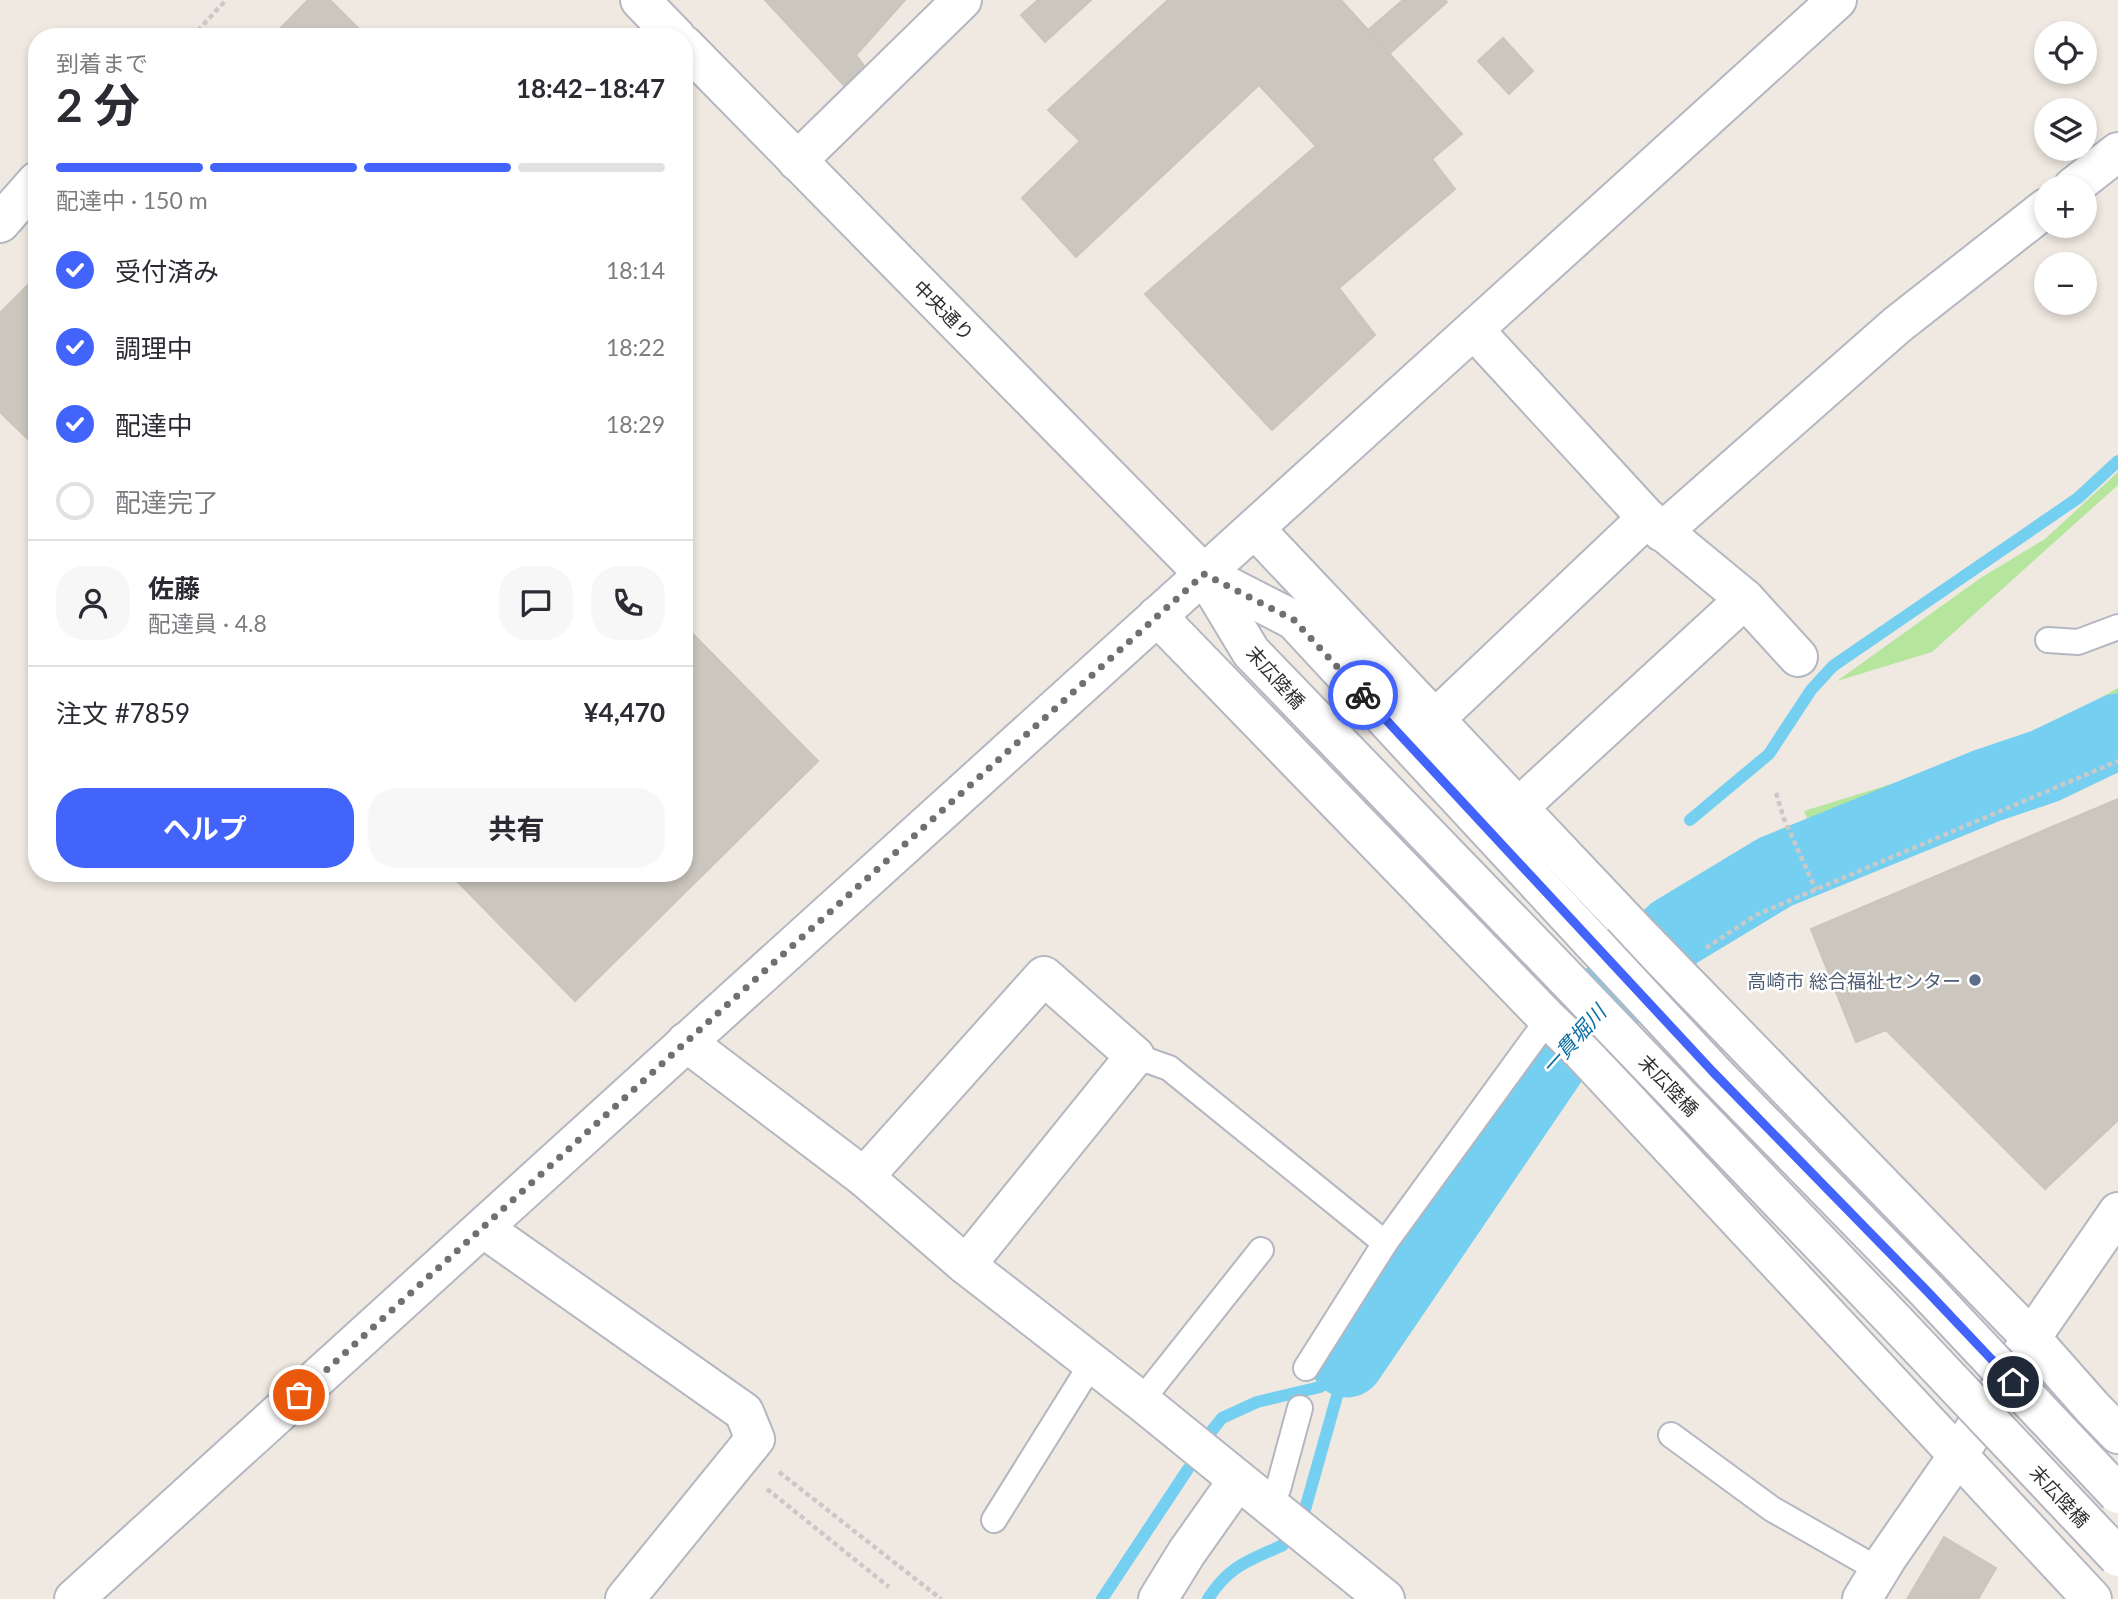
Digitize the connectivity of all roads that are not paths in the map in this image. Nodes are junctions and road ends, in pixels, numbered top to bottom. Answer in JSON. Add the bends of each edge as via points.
{"nodes":[{"id":1,"x":640,"y":0,"type":"edge"},
{"id":2,"x":962,"y":0,"type":"edge"},
{"id":3,"x":1837,"y":0,"type":"edge"},
{"id":4,"x":667,"y":28,"type":"edge"},
{"id":5,"x":693,"y":54,"type":"edge"},
{"id":6,"x":2118,"y":152,"type":"edge"},
{"id":7,"x":797,"y":161,"type":"junction"},
{"id":8,"x":2088,"y":175,"type":"edge"},
{"id":9,"x":28,"y":191,"type":"edge"},
{"id":10,"x":2034,"y":217,"type":"edge"},
{"id":11,"x":0,"y":223,"type":"edge"},
{"id":12,"x":1474,"y":330,"type":"junction"},
{"id":13,"x":1655,"y":525,"type":"junction"},
{"id":14,"x":1255,"y":529,"type":"junction"},
{"id":15,"x":1204,"y":574,"type":"junction"},
{"id":16,"x":1745,"y":599,"type":"junction"},
{"id":17,"x":1157,"y":616,"type":"junction"},
{"id":18,"x":2118,"y":627,"type":"edge"},
{"id":19,"x":2048,"y":640,"type":"dead end"},
{"id":20,"x":1798,"y":656,"type":"dead end"},
{"id":21,"x":1434,"y":720,"type":"junction"},
{"id":22,"x":1519,"y":807,"type":"junction"},
{"id":23,"x":1545,"y":1027,"type":"junction"},
{"id":24,"x":686,"y":1042,"type":"junction"},
{"id":25,"x":1136,"y":1056,"type":"junction"},
{"id":26,"x":864,"y":1177,"type":"junction"},
{"id":27,"x":2118,"y":1212,"type":"edge"},
{"id":28,"x":483,"y":1228,"type":"junction"},
{"id":29,"x":1385,"y":1243,"type":"junction"},
{"id":30,"x":1261,"y":1250,"type":"dead end"},
{"id":31,"x":966,"y":1265,"type":"junction"},
{"id":32,"x":2031,"y":1338,"type":"junction"},
{"id":33,"x":1092,"y":1363,"type":"junction"},
{"id":34,"x":1306,"y":1367,"type":"dead end"},
{"id":35,"x":1141,"y":1401,"type":"junction"},
{"id":36,"x":1300,"y":1408,"type":"dead end"},
{"id":37,"x":2118,"y":1434,"type":"edge"},
{"id":38,"x":1671,"y":1435,"type":"dead end"},
{"id":39,"x":1959,"y":1454,"type":"junction"},
{"id":40,"x":1238,"y":1480,"type":"junction"},
{"id":41,"x":2118,"y":1494,"type":"edge"},
{"id":42,"x":1269,"y":1504,"type":"junction"},
{"id":43,"x":994,"y":1520,"type":"dead end"},
{"id":44,"x":2118,"y":1557,"type":"edge"},
{"id":45,"x":1870,"y":1585,"type":"edge"},
{"id":46,"x":74,"y":1599,"type":"edge"},
{"id":47,"x":625,"y":1599,"type":"edge"},
{"id":48,"x":1158,"y":1599,"type":"edge"},
{"id":49,"x":1384,"y":1599,"type":"edge"},
{"id":50,"x":2092,"y":1599,"type":"edge"}],
"edges":[{"from":1,"to":4,"type":"street"},
{"from":2,"to":7,"type":"street"},
{"from":3,"to":12,"type":"street"},
{"from":5,"to":7,"type":"street","name":"中央通り"},
{"from":6,"to":8,"type":"street"},
{"from":7,"to":15,"type":"street","name":"中央通り"},
{"from":9,"to":11,"type":"street"},
{"from":10,"to":13,"type":"street"},
{"from":12,"to":13,"type":"street"},
{"from":12,"to":14,"type":"street"},
{"from":13,"to":16,"type":"street"},
{"from":13,"to":21,"type":"street"},
{"from":14,"to":15,"type":"street"},
{"from":14,"to":21,"type":"street"},
{"from":15,"to":17,"type":"street"},
{"from":15,"to":41,"type":"street","bridge":true,"via":[[1294,620],[1713,1072]]},
{"from":15,"to":44,"type":"street","name":"末広陸橋","bridge":true,"via":[[1251,652]]},
{"from":16,"to":20,"type":"street"},
{"from":16,"to":22,"type":"street"},
{"from":17,"to":23,"type":"street","via":[[1537,1007]]},
{"from":17,"to":24,"type":"street"},
{"from":18,"to":19,"type":"lane","via":[[2078,642]]},
{"from":21,"to":22,"type":"street"},
{"from":22,"to":32,"type":"street","via":[[1637,933],[1681,959]]},
{"from":23,"to":29,"type":"lane"},
{"from":23,"to":39,"type":"street","via":[[1583,1053]]},
{"from":24,"to":26,"type":"street"},
{"from":24,"to":28,"type":"street"},
{"from":25,"to":26,"type":"street","via":[[1044,976]]},
{"from":25,"to":29,"type":"lane","via":[[1169,1068]]},
{"from":25,"to":31,"type":"street"},
{"from":26,"to":31,"type":"street"},
{"from":27,"to":32,"type":"street"},
{"from":28,"to":46,"type":"street"},
{"from":28,"to":47,"type":"street","via":[[744,1412],[745,1451]]},
{"from":29,"to":34,"type":"lane"},
{"from":30,"to":35,"type":"lane"},
{"from":31,"to":33,"type":"street"},
{"from":32,"to":37,"type":"street"},
{"from":32,"to":39,"type":"street"},
{"from":33,"to":35,"type":"street"},
{"from":33,"to":43,"type":"lane"},
{"from":35,"to":40,"type":"street"},
{"from":36,"to":42,"type":"lane","via":[[1278,1489]]},
{"from":38,"to":45,"type":"lane"},
{"from":39,"to":45,"type":"street"},
{"from":39,"to":50,"type":"street"},
{"from":40,"to":42,"type":"street"},
{"from":40,"to":48,"type":"street"},
{"from":42,"to":49,"type":"street"}]}
